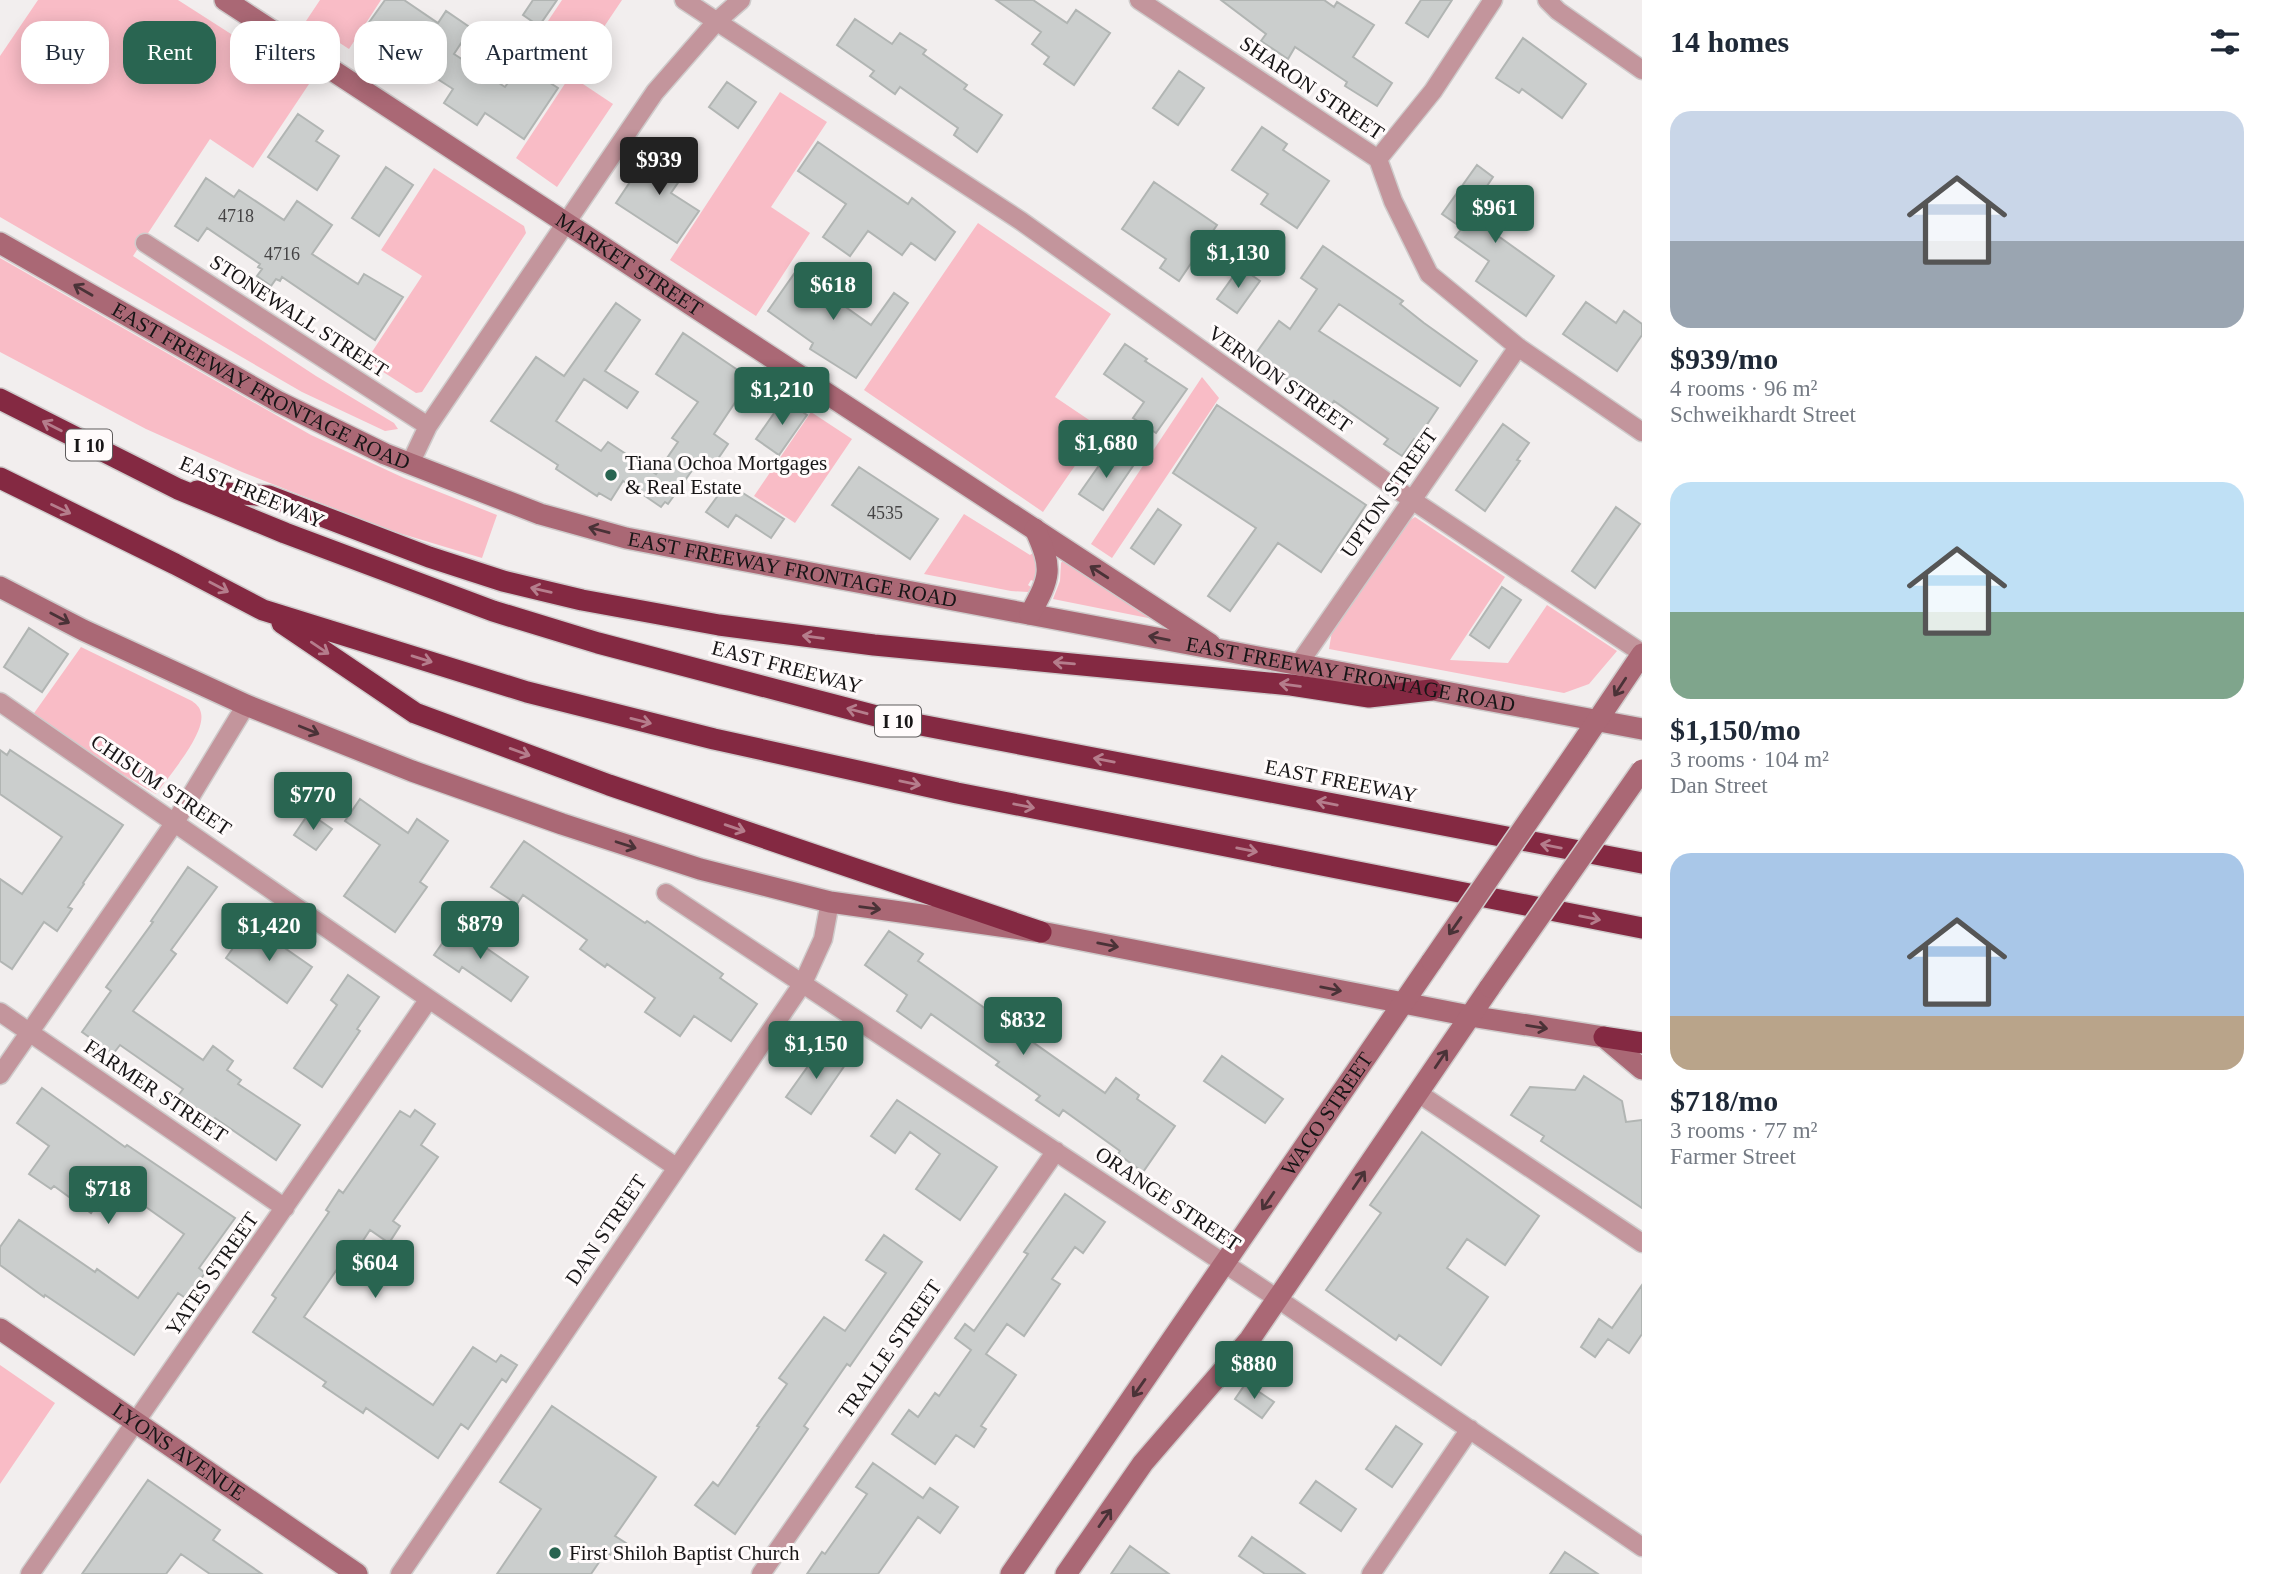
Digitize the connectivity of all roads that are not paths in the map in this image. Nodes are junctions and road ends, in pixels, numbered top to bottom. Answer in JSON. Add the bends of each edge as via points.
{"nodes":[{"id":1,"x":225,"y":0,"type":"edge"},
{"id":2,"x":684,"y":0,"type":"edge"},
{"id":3,"x":741,"y":0,"type":"edge"},
{"id":4,"x":1139,"y":0,"type":"edge"},
{"id":5,"x":1493,"y":0,"type":"edge"},
{"id":6,"x":1547,"y":0,"type":"edge"},
{"id":7,"x":716,"y":22,"type":"junction"},
{"id":8,"x":1642,"y":70,"type":"edge"},
{"id":9,"x":1378,"y":159,"type":"junction"},
{"id":10,"x":566,"y":223,"type":"junction"},
{"id":11,"x":0,"y":243,"type":"edge"},
{"id":12,"x":145,"y":243,"type":"dead end"},
{"id":13,"x":1518,"y":347,"type":"junction"},
{"id":14,"x":0,"y":399,"type":"edge"},
{"id":15,"x":428,"y":426,"type":"junction"},
{"id":16,"x":1642,"y":432,"type":"edge"},
{"id":17,"x":410,"y":464,"type":"junction"},
{"id":18,"x":0,"y":478,"type":"edge"},
{"id":19,"x":178,"y":489,"type":"junction"},
{"id":20,"x":1412,"y":500,"type":"junction"},
{"id":21,"x":1035,"y":530,"type":"junction"},
{"id":22,"x":0,"y":587,"type":"edge"},
{"id":23,"x":263,"y":610,"type":"junction"},
{"id":24,"x":1030,"y":614,"type":"junction"},
{"id":25,"x":1218,"y":649,"type":"junction"},
{"id":26,"x":1642,"y":654,"type":"edge"},
{"id":27,"x":1298,"y":665,"type":"junction"},
{"id":28,"x":1431,"y":690,"type":"junction"},
{"id":29,"x":0,"y":702,"type":"edge"},
{"id":30,"x":246,"y":705,"type":"junction"},
{"id":31,"x":1598,"y":721,"type":"junction"},
{"id":32,"x":1642,"y":729,"type":"edge"},
{"id":33,"x":1642,"y":770,"type":"edge"},
{"id":34,"x":175,"y":822,"type":"junction"},
{"id":35,"x":1642,"y":863,"type":"edge"},
{"id":36,"x":666,"y":894,"type":"dead end"},
{"id":37,"x":830,"y":902,"type":"junction"},
{"id":38,"x":1642,"y":928,"type":"edge"},
{"id":39,"x":1041,"y":932,"type":"junction"},
{"id":40,"x":803,"y":983,"type":"junction"},
{"id":41,"x":429,"y":999,"type":"junction"},
{"id":42,"x":1403,"y":1003,"type":"junction"},
{"id":43,"x":0,"y":1012,"type":"edge"},
{"id":44,"x":1470,"y":1016,"type":"junction"},
{"id":45,"x":30,"y":1032,"type":"junction"},
{"id":46,"x":1604,"y":1037,"type":"junction"},
{"id":47,"x":1642,"y":1043,"type":"edge"},
{"id":48,"x":1642,"y":1069,"type":"edge"},
{"id":49,"x":0,"y":1075,"type":"edge"},
{"id":50,"x":1418,"y":1093,"type":"junction"},
{"id":51,"x":1056,"y":1151,"type":"junction"},
{"id":52,"x":676,"y":1167,"type":"junction"},
{"id":53,"x":285,"y":1208,"type":"junction"},
{"id":54,"x":1642,"y":1243,"type":"edge"},
{"id":55,"x":1225,"y":1264,"type":"junction"},
{"id":56,"x":1278,"y":1299,"type":"junction"},
{"id":57,"x":0,"y":1329,"type":"edge"},
{"id":58,"x":136,"y":1422,"type":"junction"},
{"id":59,"x":1470,"y":1429,"type":"junction"},
{"id":60,"x":1642,"y":1547,"type":"edge"},
{"id":61,"x":1018,"y":1572,"type":"edge"},
{"id":62,"x":30,"y":1574,"type":"edge"},
{"id":63,"x":357,"y":1574,"type":"edge"},
{"id":64,"x":400,"y":1574,"type":"edge"},
{"id":65,"x":761,"y":1574,"type":"edge"},
{"id":66,"x":1066,"y":1574,"type":"edge"},
{"id":67,"x":1371,"y":1574,"type":"edge"}],
"edges":[{"from":1,"to":10,"type":"main road","name":"MARKET STREET"},
{"from":2,"to":7,"type":"street","name":"VERNON STREET"},
{"from":3,"to":7,"type":"street"},
{"from":4,"to":9,"type":"street","name":"SHARON STREET"},
{"from":5,"to":9,"type":"street","via":[[1433,91]]},
{"from":6,"to":8,"type":"street"},
{"from":7,"to":10,"type":"street","via":[[655,92]]},
{"from":7,"to":20,"type":"street","name":"VERNON STREET","via":[[1021,221]]},
{"from":9,"to":13,"type":"street","name":"SHARON STREET","via":[[1429,274]]},
{"from":10,"to":15,"type":"street"},
{"from":10,"to":21,"type":"main road","name":"MARKET STREET"},
{"from":17,"to":11,"type":"main road","name":"EAST FREEWAY FRONTAGE ROAD","one_way":true,"via":[[279,402]]},
{"from":12,"to":15,"type":"street","name":"STONEWALL STREET"},
{"from":13,"to":16,"type":"street","name":"SHARON STREET"},
{"from":13,"to":20,"type":"street","name":"UPTON STREET"},
{"from":19,"to":14,"type":"highway","name":"EAST FREEWAY","number":"I 10","one_way":true},
{"from":15,"to":17,"type":"street"},
{"from":24,"to":17,"type":"main road","name":"EAST FREEWAY FRONTAGE ROAD","one_way":true,"via":[[626,538],[540,514]]},
{"from":18,"to":23,"type":"highway","one_way":true},
{"from":28,"to":19,"type":"highway","one_way":true,"via":[[1368,697],[1292,685],[874,645],[719,625],[503,581],[270,496]]},
{"from":35,"to":19,"type":"highway","name":"EAST FREEWAY","number":"I 10","one_way":true,"via":[[884,718],[494,611],[349,559]]},
{"from":20,"to":26,"type":"street","name":"VERNON STREET"},
{"from":20,"to":27,"type":"street","name":"UPTON STREET"},
{"from":21,"to":24,"type":"main road","via":[[1048,567],[1044,590]]},
{"from":25,"to":21,"type":"main road","name":"MARKET STREET","one_way":true},
{"from":22,"to":30,"type":"main road","one_way":true},
{"from":23,"to":38,"type":"highway","one_way":true,"via":[[527,692],[714,739],[957,793]]},
{"from":23,"to":39,"type":"highway","one_way":true,"via":[[415,713],[609,785]]},
{"from":25,"to":24,"type":"main road","name":"EAST FREEWAY FRONTAGE ROAD","one_way":true},
{"from":25,"to":27,"type":"main road","name":"EAST FREEWAY FRONTAGE ROAD"},
{"from":26,"to":31,"type":"main road","name":"WACO STREET","one_way":true},
{"from":27,"to":28,"type":"main road","name":"EAST FREEWAY FRONTAGE ROAD"},
{"from":28,"to":31,"type":"main road","name":"EAST FREEWAY FRONTAGE ROAD"},
{"from":29,"to":34,"type":"street","name":"CHISUM STREET"},
{"from":30,"to":34,"type":"street"},
{"from":30,"to":37,"type":"main road","one_way":true,"via":[[562,824],[700,869]]},
{"from":31,"to":32,"type":"main road","name":"EAST FREEWAY FRONTAGE ROAD"},
{"from":31,"to":42,"type":"main road","name":"WACO STREET","one_way":true,"bridge":true},
{"from":33,"to":44,"type":"main road","bridge":true},
{"from":34,"to":41,"type":"street","name":"CHISUM STREET"},
{"from":34,"to":45,"type":"street"},
{"from":36,"to":40,"type":"street","name":"ORANGE STREET"},
{"from":37,"to":39,"type":"main road","one_way":true},
{"from":37,"to":40,"type":"street","name":"DAN STREET","via":[[823,939]]},
{"from":39,"to":42,"type":"main road","one_way":true},
{"from":40,"to":51,"type":"street","name":"ORANGE STREET"},
{"from":40,"to":52,"type":"street","name":"DAN STREET"},
{"from":41,"to":52,"type":"street","name":"CHISUM STREET"},
{"from":41,"to":53,"type":"street","name":"YATES STREET"},
{"from":42,"to":44,"type":"main road"},
{"from":42,"to":55,"type":"main road","name":"WACO STREET","one_way":true},
{"from":43,"to":45,"type":"street","name":"FARMER STREET"},
{"from":44,"to":46,"type":"main road","one_way":true},
{"from":50,"to":44,"type":"main road","one_way":true},
{"from":45,"to":49,"type":"street"},
{"from":45,"to":53,"type":"street","name":"FARMER STREET"},
{"from":46,"to":47,"type":"highway"},
{"from":46,"to":48,"type":"main road"},
{"from":50,"to":54,"type":"street"},
{"from":56,"to":50,"type":"main road","one_way":true},
{"from":51,"to":55,"type":"street","name":"ORANGE STREET"},
{"from":51,"to":65,"type":"street","name":"TRALLE STREET"},
{"from":52,"to":64,"type":"street","name":"DAN STREET"},
{"from":53,"to":58,"type":"street","name":"YATES STREET"},
{"from":55,"to":56,"type":"street","name":"ORANGE STREET"},
{"from":55,"to":61,"type":"main road","name":"WACO STREET","one_way":true},
{"from":56,"to":59,"type":"street","name":"ORANGE STREET"},
{"from":66,"to":56,"type":"main road","one_way":true,"via":[[1143,1463],[1250,1339]]},
{"from":57,"to":58,"type":"main road","name":"LYONS AVENUE"},
{"from":58,"to":62,"type":"street","name":"YATES STREET"},
{"from":58,"to":63,"type":"main road","name":"LYONS AVENUE"},
{"from":59,"to":60,"type":"street","name":"ORANGE STREET"},
{"from":59,"to":67,"type":"street"}]}
